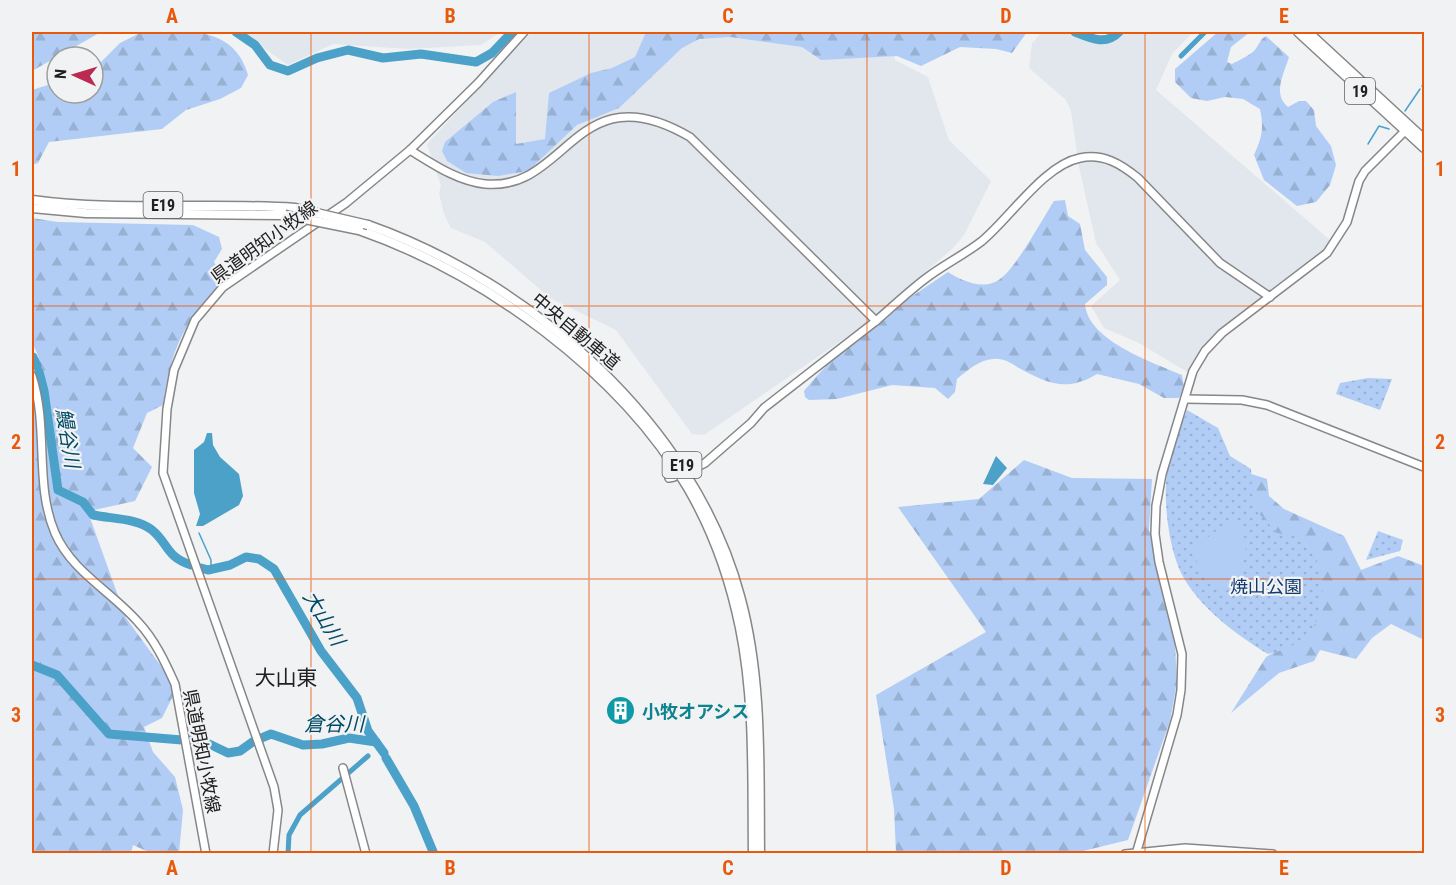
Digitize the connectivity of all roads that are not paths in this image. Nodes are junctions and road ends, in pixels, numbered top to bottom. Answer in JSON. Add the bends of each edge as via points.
{"nodes":[{"id":1,"x":524,"y":32,"type":"edge"},
{"id":2,"x":1298,"y":32,"type":"edge"},
{"id":3,"x":1308,"y":32,"type":"edge"},
{"id":4,"x":1406,"y":129,"type":"junction"},
{"id":5,"x":1425,"y":139,"type":"edge"},
{"id":6,"x":1425,"y":148,"type":"edge"},
{"id":7,"x":410,"y":150,"type":"junction"},
{"id":8,"x":32,"y":200,"type":"edge"},
{"id":9,"x":32,"y":208,"type":"edge"},
{"id":10,"x":1270,"y":297,"type":"junction"},
{"id":11,"x":876,"y":321,"type":"junction"},
{"id":12,"x":32,"y":376,"type":"edge"},
{"id":13,"x":1185,"y":399,"type":"junction"},
{"id":14,"x":697,"y":466,"type":"dead end"},
{"id":15,"x":1425,"y":467,"type":"edge"},
{"id":16,"x":343,"y":768,"type":"dead end"},
{"id":17,"x":1136,"y":853,"type":"edge"},
{"id":18,"x":206,"y":854,"type":"edge"},
{"id":19,"x":273,"y":854,"type":"edge"},
{"id":20,"x":366,"y":854,"type":"edge"},
{"id":21,"x":753,"y":854,"type":"edge"},
{"id":22,"x":760,"y":854,"type":"edge"},
{"id":23,"x":1125,"y":854,"type":"edge"},
{"id":24,"x":1273,"y":854,"type":"edge"}],
"edges":[{"from":1,"to":7,"type":"street","name":"県道明知小牧線"},
{"from":2,"to":4,"type":"highway","number":"19"},
{"from":3,"to":4,"type":"highway","number":"19"},
{"from":4,"to":5,"type":"highway","number":"19"},
{"from":4,"to":6,"type":"highway","number":"19"},
{"from":4,"to":10,"type":"street","via":[[1365,171],[1336,243]]},
{"from":7,"to":11,"type":"street","via":[[449,173],[485,184],[502,183],[536,170],[581,132],[602,122],[623,117],[668,124],[690,137]]},
{"from":7,"to":19,"type":"street","name":"県道明知小牧線","via":[[346,203],[223,287],[195,320],[174,370],[163,473],[278,800]]},
{"from":8,"to":22,"type":"highway","name":"中央自動車道","number":"E19","bridge":true,"via":[[87,205],[295,208],[368,225],[456,263],[553,330],[626,396],[665,440],[694,485],[726,551],[748,628],[758,718]]},
{"from":9,"to":21,"type":"highway","name":"中央自動車道","number":"E19","bridge":true,"via":[[86,213],[285,215],[359,230],[451,270],[539,329],[621,400],[683,480],[715,545],[740,629],[750,718]]},
{"from":10,"to":11,"type":"street","via":[[1220,263],[1125,168],[1092,157],[1066,163],[1051,174],[984,240],[926,278]]},
{"from":10,"to":13,"type":"street","via":[[1205,351],[1193,371]]},
{"from":11,"to":14,"type":"street"},
{"from":12,"to":18,"type":"street","name":"県道明知小牧線","via":[[43,431],[45,503],[55,533],[71,561],[137,620],[165,661],[175,684]]},
{"from":13,"to":15,"type":"street","via":[[1242,400],[1267,405]]},
{"from":13,"to":17,"type":"street","via":[[1162,474],[1155,534],[1180,644],[1181,690]]},
{"from":16,"to":20,"type":"street"},
{"from":17,"to":23,"type":"street"},
{"from":17,"to":24,"type":"street","via":[[1185,848]]}]}
